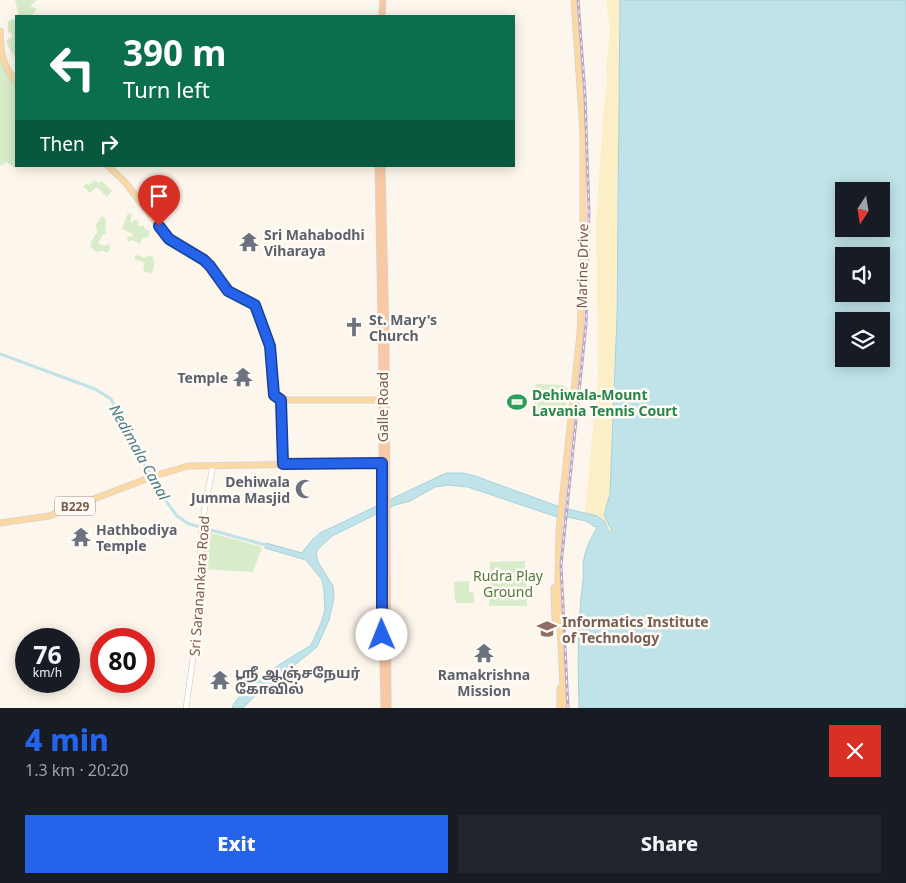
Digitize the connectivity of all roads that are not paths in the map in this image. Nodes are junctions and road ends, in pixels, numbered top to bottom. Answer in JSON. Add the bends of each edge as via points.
{"nodes":[{"id":1,"x":384,"y":0,"type":"edge"},
{"id":2,"x":574,"y":0,"type":"edge"},
{"id":3,"x":383,"y":15,"type":"edge"},
{"id":4,"x":0,"y":31,"type":"edge"},
{"id":5,"x":15,"y":80,"type":"edge"},
{"id":6,"x":109,"y":167,"type":"edge"},
{"id":7,"x":378,"y":167,"type":"edge"},
{"id":8,"x":382,"y":167,"type":"edge"},
{"id":9,"x":281,"y":400,"type":"junction"},
{"id":10,"x":382,"y":400,"type":"junction"},
{"id":11,"x":384,"y":462,"type":"junction"},
{"id":12,"x":283,"y":464,"type":"junction"},
{"id":13,"x":213,"y":465,"type":"junction"},
{"id":14,"x":384,"y":515,"type":"junction"},
{"id":15,"x":0,"y":523,"type":"edge"},
{"id":16,"x":559,"y":531,"type":"junction"},
{"id":17,"x":186,"y":708,"type":"edge"},
{"id":18,"x":384,"y":708,"type":"edge"},
{"id":19,"x":388,"y":708,"type":"edge"},
{"id":20,"x":560,"y":708,"type":"edge"},
{"id":21,"x":564,"y":708,"type":"edge"}],
"edges":[{"from":1,"to":3,"type":"highway"},
{"from":2,"to":16,"type":"main road","name":"Marine Drive","via":[[583,132],[582,299]]},
{"from":4,"to":5,"type":"main road","via":[[2,57]]},
{"from":6,"to":9,"type":"main road","via":[[125,182],[169,239],[204,260],[228,291],[255,305],[270,346],[274,395]]},
{"from":7,"to":10,"type":"highway","name":"Galle Road"},
{"from":8,"to":11,"type":"highway","name":"Galle Road","via":[[386,338]]},
{"from":9,"to":10,"type":"main road"},
{"from":9,"to":12,"type":"main road"},
{"from":10,"to":11,"type":"highway","name":"Galle Road"},
{"from":11,"to":12,"type":"main road","number":"B229"},
{"from":11,"to":14,"type":"highway","name":"Galle Road"},
{"from":12,"to":13,"type":"main road","number":"B229"},
{"from":13,"to":15,"type":"main road","number":"B229","via":[[179,468],[49,516]]},
{"from":13,"to":17,"type":"main road","name":"Sri Saranankara Road","via":[[202,523],[197,630]]},
{"from":14,"to":18,"type":"highway","name":"Galle Road"},
{"from":14,"to":19,"type":"highway","name":"Galle Road"},
{"from":16,"to":20,"type":"main road","name":"Marine Drive","via":[[554,579]]},
{"from":16,"to":21,"type":"main road","name":"Marine Drive"}]}
